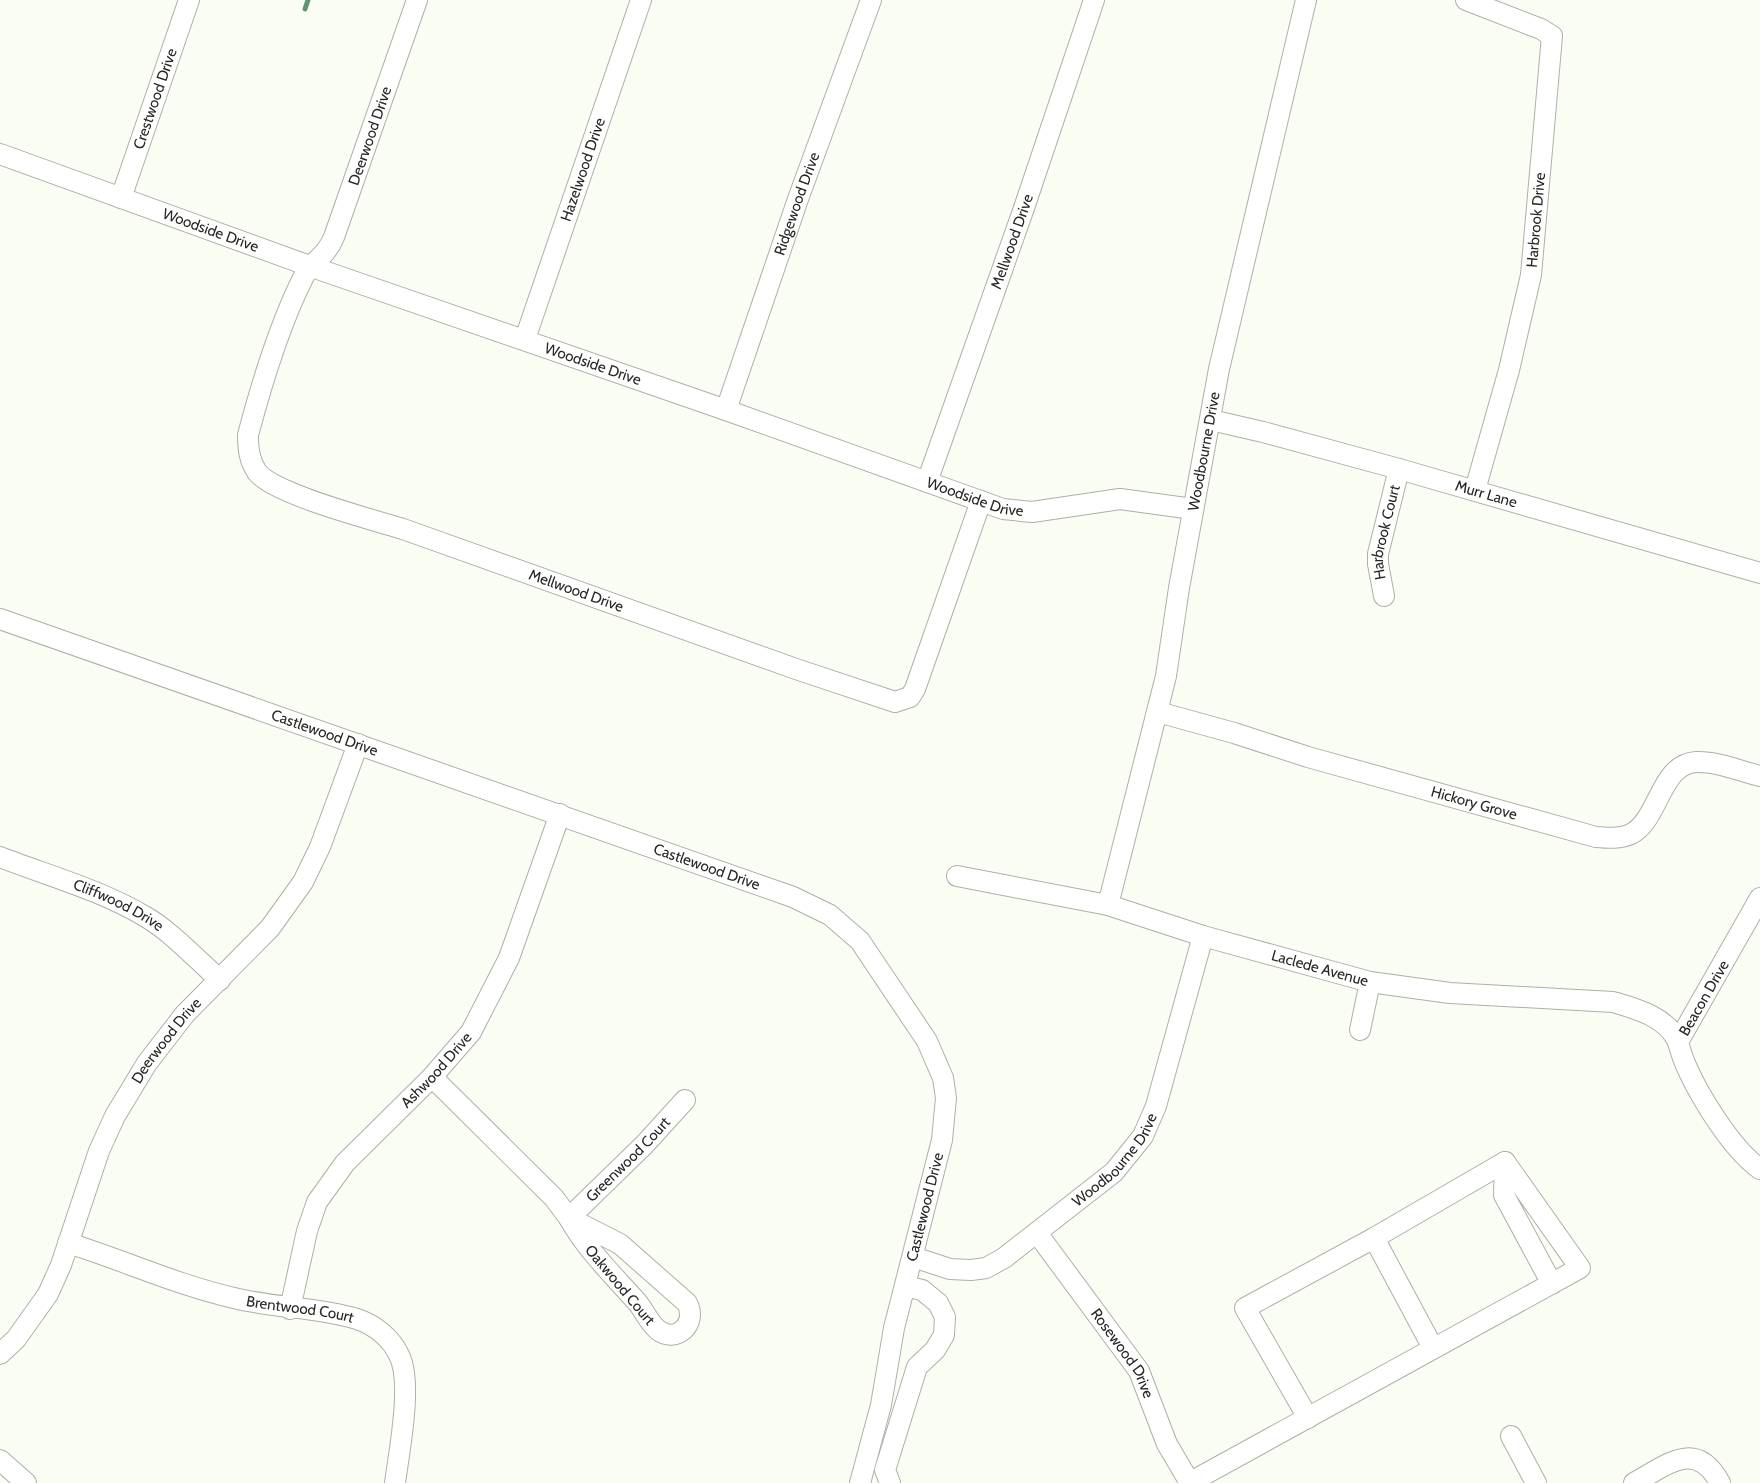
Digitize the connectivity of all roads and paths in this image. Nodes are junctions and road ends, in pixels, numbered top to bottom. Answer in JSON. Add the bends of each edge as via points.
{"nodes":[{"id":1,"x":189,"y":0,"type":"edge"},
{"id":2,"x":417,"y":0,"type":"edge"},
{"id":3,"x":641,"y":0,"type":"edge"},
{"id":4,"x":870,"y":0,"type":"edge"},
{"id":5,"x":1094,"y":0,"type":"edge"},
{"id":6,"x":1306,"y":0,"type":"edge"},
{"id":7,"x":1466,"y":0,"type":"edge"},
{"id":8,"x":0,"y":154,"type":"edge"},
{"id":9,"x":121,"y":198,"type":"junction"},
{"id":10,"x":312,"y":266,"type":"junction"},
{"id":11,"x":525,"y":339,"type":"junction"},
{"id":12,"x":726,"y":410,"type":"junction"},
{"id":13,"x":1211,"y":420,"type":"junction"},
{"id":14,"x":1399,"y":469,"type":"junction"},
{"id":15,"x":926,"y":482,"type":"junction"},
{"id":16,"x":1475,"y":490,"type":"junction"},
{"id":17,"x":981,"y":501,"type":"junction"},
{"id":18,"x":1193,"y":509,"type":"junction"},
{"id":19,"x":1760,"y":573,"type":"edge"},
{"id":20,"x":1384,"y":596,"type":"dead end"},
{"id":21,"x":0,"y":619,"type":"edge"},
{"id":22,"x":1158,"y":712,"type":"junction"},
{"id":23,"x":358,"y":744,"type":"junction"},
{"id":24,"x":1760,"y":776,"type":"edge"},
{"id":25,"x":560,"y":814,"type":"junction"},
{"id":26,"x":0,"y":857,"type":"edge"},
{"id":27,"x":957,"y":876,"type":"dead end"},
{"id":28,"x":1760,"y":898,"type":"edge"},
{"id":29,"x":1108,"y":905,"type":"junction"},
{"id":30,"x":1203,"y":936,"type":"junction"},
{"id":31,"x":220,"y":980,"type":"junction"},
{"id":32,"x":1370,"y":982,"type":"junction"},
{"id":33,"x":1360,"y":1030,"type":"dead end"},
{"id":34,"x":1678,"y":1042,"type":"junction"},
{"id":35,"x":432,"y":1077,"type":"junction"},
{"id":36,"x":685,"y":1100,"type":"dead end"},
{"id":37,"x":1505,"y":1162,"type":"junction"},
{"id":38,"x":1760,"y":1169,"type":"edge"},
{"id":39,"x":569,"y":1218,"type":"junction"},
{"id":40,"x":1037,"y":1232,"type":"junction"},
{"id":41,"x":1374,"y":1238,"type":"junction"},
{"id":42,"x":68,"y":1243,"type":"junction"},
{"id":43,"x":913,"y":1257,"type":"junction"},
{"id":44,"x":1552,"y":1284,"type":"junction"},
{"id":45,"x":905,"y":1286,"type":"junction"},
{"id":46,"x":290,"y":1309,"type":"junction"},
{"id":47,"x":1433,"y":1348,"type":"junction"},
{"id":48,"x":0,"y":1354,"type":"edge"},
{"id":49,"x":1308,"y":1418,"type":"junction"},
{"id":50,"x":1511,"y":1436,"type":"dead end"},
{"id":51,"x":0,"y":1460,"type":"edge"},
{"id":52,"x":26,"y":1483,"type":"edge"},
{"id":53,"x":395,"y":1483,"type":"edge"},
{"id":54,"x":860,"y":1483,"type":"edge"},
{"id":55,"x":890,"y":1483,"type":"edge"},
{"id":56,"x":1190,"y":1483,"type":"edge"},
{"id":57,"x":1536,"y":1483,"type":"edge"},
{"id":58,"x":1634,"y":1483,"type":"edge"},
{"id":59,"x":1720,"y":1483,"type":"edge"}],
"edges":[{"from":1,"to":9,"type":"street","name":"Crestwood Drive"},
{"from":2,"to":10,"type":"street","name":"Deerwood Drive","via":[[334,237],[328,252]]},
{"from":3,"to":11,"type":"street","name":"Hazelwood Drive"},
{"from":4,"to":12,"type":"street","name":"Ridgewood Drive"},
{"from":5,"to":15,"type":"street","name":"Mellwood Drive"},
{"from":6,"to":13,"type":"street","name":"Woodbourne Drive","via":[[1219,369]]},
{"from":7,"to":16,"type":"street","name":"Harbrook Drive","via":[[1541,28],[1552,36],[1532,276]]},
{"from":8,"to":9,"type":"street","name":"Woodside Drive"},
{"from":9,"to":10,"type":"street","name":"Woodside Drive"},
{"from":10,"to":11,"type":"street","name":"Woodside Drive"},
{"from":10,"to":17,"type":"street","name":"Mellwood Drive","via":[[305,274],[280,332],[252,421],[248,450],[258,473],[268,481],[353,515],[403,529],[895,702],[910,697],[915,689]]},
{"from":11,"to":12,"type":"street","name":"Woodside Drive"},
{"from":12,"to":15,"type":"street","name":"Woodside Drive"},
{"from":13,"to":14,"type":"street","name":"Murr Lane"},
{"from":13,"to":18,"type":"street","name":"Woodbourne Drive"},
{"from":14,"to":16,"type":"street","name":"Murr Lane"},
{"from":14,"to":20,"type":"street","name":"Harbrook Court","via":[[1378,554]]},
{"from":15,"to":17,"type":"street","name":"Woodside Drive"},
{"from":16,"to":19,"type":"street","name":"Murr Lane"},
{"from":17,"to":18,"type":"street","name":"Woodside Drive","via":[[1022,512],[1120,499]]},
{"from":18,"to":22,"type":"street","name":"Woodbourne Drive"},
{"from":21,"to":23,"type":"street","name":"Castlewood Drive"},
{"from":22,"to":24,"type":"street","name":"Hickory Grove","via":[[1596,837],[1622,836],[1641,826],[1675,773],[1694,762]]},
{"from":22,"to":29,"type":"street","name":"Woodbourne Drive"},
{"from":23,"to":25,"type":"street","name":"Castlewood Drive"},
{"from":23,"to":31,"type":"street","name":"Deerwood Drive","via":[[304,882],[270,928]]},
{"from":25,"to":35,"type":"street","name":"Ashwood Drive","via":[[495,988],[471,1032]]},
{"from":25,"to":43,"type":"street","name":"Castlewood Drive","via":[[793,897],[830,915],[860,940],[927,1041],[943,1078],[946,1098],[942,1140]]},
{"from":26,"to":31,"type":"street","name":"Cliffwood Drive","via":[[113,899],[147,918]]},
{"from":27,"to":29,"type":"street","name":"Laclede Avenue"},
{"from":28,"to":34,"type":"street","name":"Beacon Drive"},
{"from":29,"to":30,"type":"street","name":"Laclede Avenue"},
{"from":30,"to":32,"type":"street","name":"Laclede Avenue"},
{"from":30,"to":40,"type":"street","name":"Woodbourne Drive","via":[[1156,1106],[1143,1136],[1114,1172]]},
{"from":31,"to":42,"type":"street","name":"Deerwood Drive","via":[[158,1046],[115,1116],[99,1152]]},
{"from":32,"to":33,"type":"street"},
{"from":32,"to":34,"type":"street","name":"Laclede Avenue","via":[[1450,993],[1613,1002],[1636,1008],[1662,1022]]},
{"from":34,"to":38,"type":"street","name":"Beacon Drive","via":[[1695,1088],[1733,1141]]},
{"from":35,"to":39,"type":"street","name":"Oakwood Court","via":[[554,1198]]},
{"from":35,"to":46,"type":"street","name":"Ashwood Drive","via":[[345,1163],[317,1202],[307,1231]]},
{"from":36,"to":39,"type":"street","name":"Greenwood Court"},
{"from":37,"to":41,"type":"street"},
{"from":37,"to":44,"type":"street","via":[[1504,1195]]},
{"from":37,"to":44,"type":"street","via":[[1580,1268]]},
{"from":39,"to":39,"type":"street","name":"Oakwood Court","via":[[620,1244],[688,1303],[692,1312],[686,1329],[672,1334],[658,1330],[582,1240]]},
{"from":40,"to":43,"type":"street","name":"Woodbourne Drive","via":[[986,1268],[950,1269]]},
{"from":40,"to":56,"type":"street","name":"Rosewood Drive","via":[[1139,1371],[1167,1444]]},
{"from":41,"to":47,"type":"street"},
{"from":41,"to":49,"type":"street","via":[[1245,1308]]},
{"from":42,"to":46,"type":"street","name":"Brentwood Court","via":[[232,1298]]},
{"from":42,"to":48,"type":"street","name":"Deerwood Drive","via":[[41,1307]]},
{"from":43,"to":45,"type":"street","name":"Castlewood Drive"},
{"from":44,"to":47,"type":"street"},
{"from":45,"to":54,"type":"street","name":"Castlewood Drive","via":[[892,1337],[881,1405]]},
{"from":45,"to":55,"type":"street","via":[[922,1290],[938,1304],[945,1317],[944,1335],[934,1350],[916,1366],[885,1470]]},
{"from":46,"to":53,"type":"street","name":"Brentwood Court","via":[[357,1319],[371,1325],[393,1344],[400,1357],[405,1387]]},
{"from":47,"to":49,"type":"street"},
{"from":49,"to":56,"type":"street"},
{"from":50,"to":57,"type":"street"},
{"from":51,"to":52,"type":"street"},
{"from":58,"to":59,"type":"street","via":[[1682,1458],[1692,1457],[1708,1466]]}]}
